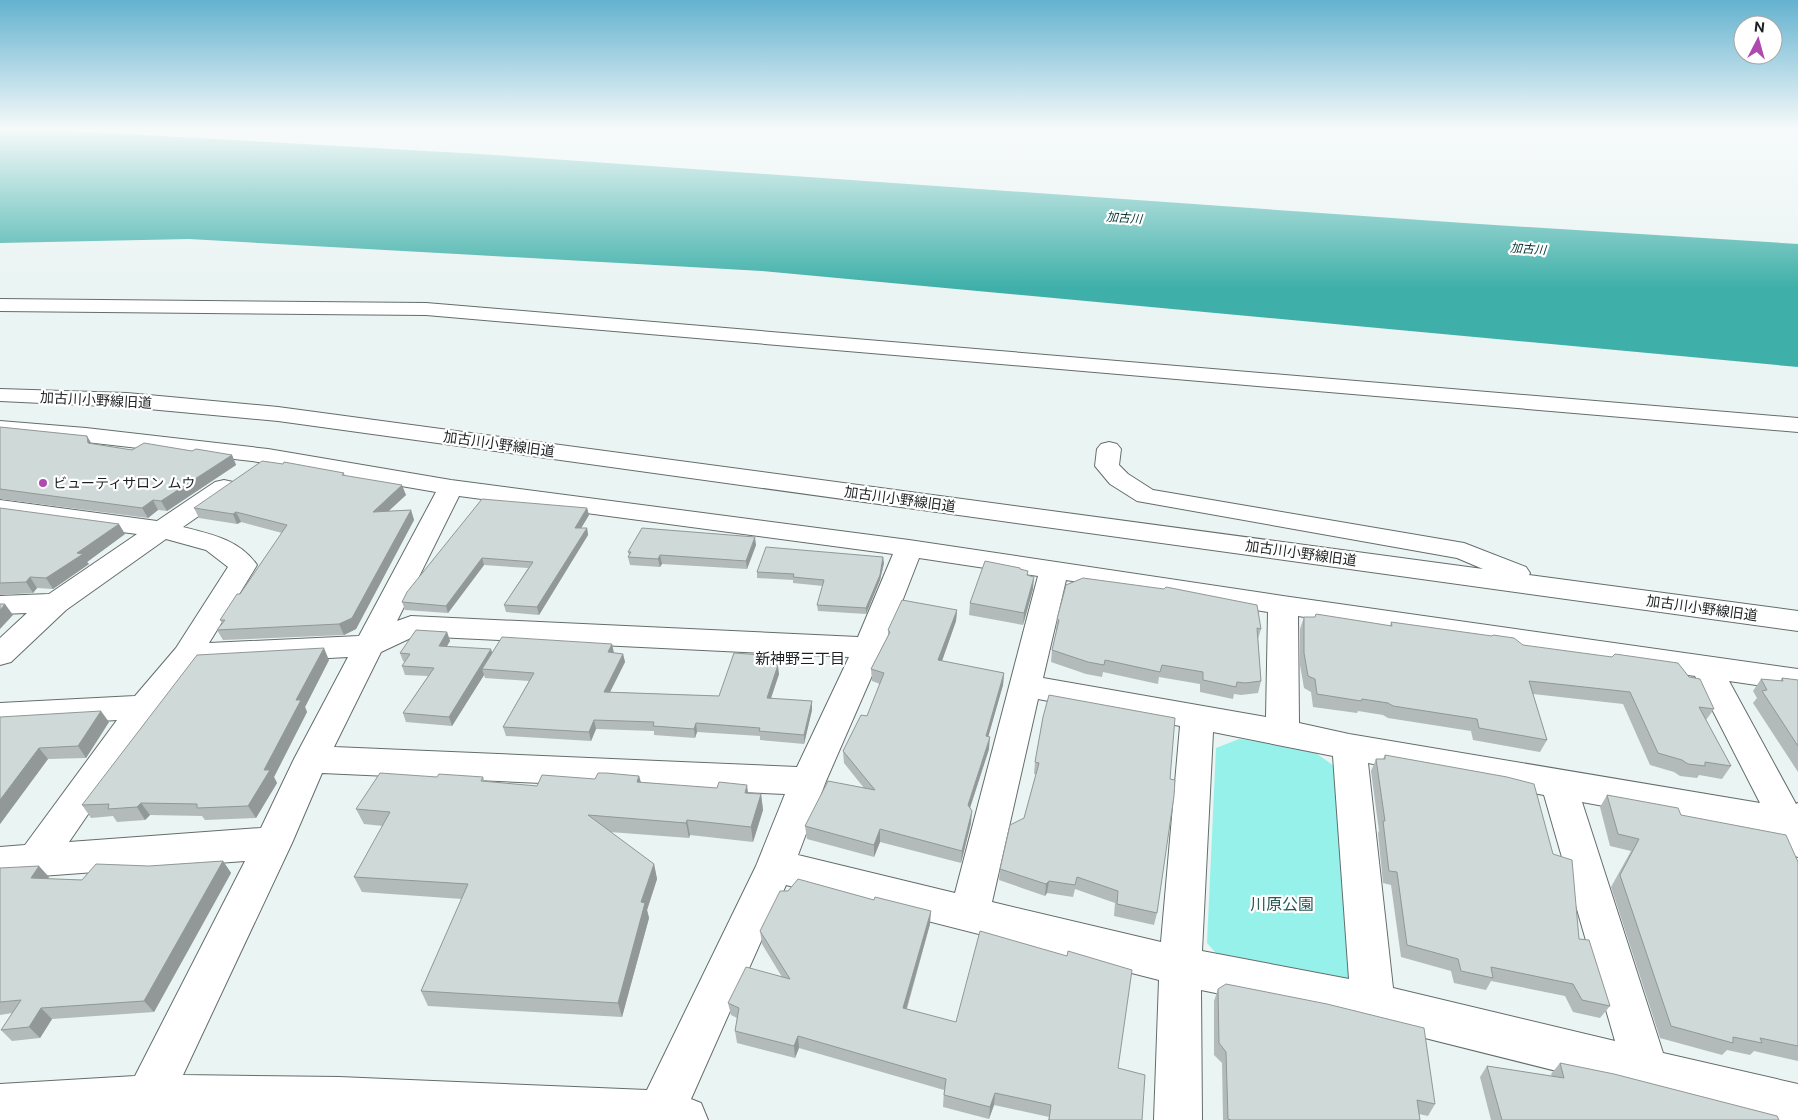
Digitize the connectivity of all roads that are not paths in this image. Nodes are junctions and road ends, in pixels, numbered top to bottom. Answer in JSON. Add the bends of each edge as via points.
{"nodes":[{"id":1,"x":0,"y":305,"type":"edge"},
{"id":2,"x":0,"y":395,"type":"edge"},
{"id":3,"x":1798,"y":425,"type":"edge"},
{"id":4,"x":0,"y":428,"type":"edge"},
{"id":5,"x":1109,"y":449,"type":"dead end"},
{"id":6,"x":268,"y":456,"type":"junction"},
{"id":7,"x":450,"y":487,"type":"junction"},
{"id":8,"x":0,"y":508,"type":"edge"},
{"id":9,"x":162,"y":530,"type":"junction"},
{"id":10,"x":910,"y":548,"type":"junction"},
{"id":11,"x":1054,"y":570,"type":"junction"},
{"id":12,"x":1552,"y":588,"type":"junction"},
{"id":13,"x":56,"y":603,"type":"junction"},
{"id":14,"x":0,"y":605,"type":"edge"},
{"id":15,"x":1283,"y":605,"type":"junction"},
{"id":16,"x":1798,"y":621,"type":"edge"},
{"id":17,"x":368,"y":646,"type":"junction"},
{"id":18,"x":869,"y":648,"type":"junction"},
{"id":19,"x":0,"y":655,"type":"edge"},
{"id":20,"x":187,"y":655,"type":"junction"},
{"id":21,"x":1706,"y":667,"type":"junction"},
{"id":22,"x":1798,"y":680,"type":"edge"},
{"id":23,"x":1026,"y":686,"type":"junction"},
{"id":24,"x":144,"y":707,"type":"junction"},
{"id":25,"x":0,"y":715,"type":"edge"},
{"id":26,"x":1197,"y":717,"type":"junction"},
{"id":27,"x":1282,"y":732,"type":"junction"},
{"id":28,"x":1349,"y":748,"type":"junction"},
{"id":29,"x":311,"y":759,"type":"junction"},
{"id":30,"x":808,"y":781,"type":"junction"},
{"id":31,"x":1558,"y":784,"type":"junction"},
{"id":32,"x":1794,"y":827,"type":"edge"},
{"id":33,"x":273,"y":843,"type":"junction"},
{"id":34,"x":18,"y":862,"type":"edge"},
{"id":35,"x":775,"y":866,"type":"junction"},
{"id":36,"x":969,"y":914,"type":"junction"},
{"id":37,"x":1180,"y":966,"type":"junction"},
{"id":38,"x":1373,"y":1004,"type":"junction"},
{"id":39,"x":1647,"y":1072,"type":"junction"},
{"id":40,"x":0,"y":1107,"type":"edge"},
{"id":41,"x":1798,"y":1108,"type":"edge"},
{"id":42,"x":142,"y":1110,"type":"edge"},
{"id":43,"x":672,"y":1117,"type":"edge"},
{"id":44,"x":1178,"y":1120,"type":"edge"}],
"edges":[{"from":1,"to":3,"type":"street","via":[[426,309]]},
{"from":2,"to":12,"type":"street","name":"加古川小野線旧道","via":[[127,400],[278,414]]},
{"from":4,"to":6,"type":"street"},
{"from":5,"to":12,"type":"street","via":[[1107,466],[1119,479],[1146,496],[1464,551]]},
{"from":6,"to":7,"type":"street"},
{"from":6,"to":9,"type":"street"},
{"from":7,"to":10,"type":"street"},
{"from":7,"to":17,"type":"street"},
{"from":8,"to":9,"type":"street"},
{"from":9,"to":13,"type":"street"},
{"from":9,"to":20,"type":"street","via":[[216,544],[243,565]]},
{"from":10,"to":11,"type":"street"},
{"from":10,"to":18,"type":"street"},
{"from":11,"to":15,"type":"street"},
{"from":11,"to":23,"type":"street"},
{"from":12,"to":16,"type":"street","name":"加古川小野線旧道"},
{"from":13,"to":14,"type":"street"},
{"from":13,"to":19,"type":"street"},
{"from":15,"to":21,"type":"street"},
{"from":15,"to":27,"type":"street"},
{"from":17,"to":18,"type":"street","via":[[411,626]]},
{"from":17,"to":20,"type":"street"},
{"from":17,"to":29,"type":"street"},
{"from":18,"to":30,"type":"street"},
{"from":20,"to":24,"type":"street"},
{"from":21,"to":22,"type":"street"},
{"from":21,"to":32,"type":"street"},
{"from":23,"to":26,"type":"street"},
{"from":23,"to":36,"type":"street"},
{"from":24,"to":25,"type":"street"},
{"from":24,"to":34,"type":"street"},
{"from":26,"to":27,"type":"street"},
{"from":26,"to":37,"type":"street"},
{"from":27,"to":28,"type":"street"},
{"from":28,"to":31,"type":"street"},
{"from":28,"to":38,"type":"street"},
{"from":29,"to":30,"type":"street"},
{"from":29,"to":33,"type":"street"},
{"from":30,"to":35,"type":"street"},
{"from":31,"to":32,"type":"street"},
{"from":31,"to":39,"type":"street"},
{"from":33,"to":34,"type":"street"},
{"from":33,"to":42,"type":"street"},
{"from":35,"to":36,"type":"street"},
{"from":35,"to":43,"type":"street"},
{"from":36,"to":37,"type":"street"},
{"from":37,"to":38,"type":"street"},
{"from":37,"to":44,"type":"street"},
{"from":38,"to":39,"type":"street"},
{"from":39,"to":41,"type":"street"},
{"from":40,"to":42,"type":"street"},
{"from":42,"to":43,"type":"street","via":[[442,1104]]}]}
